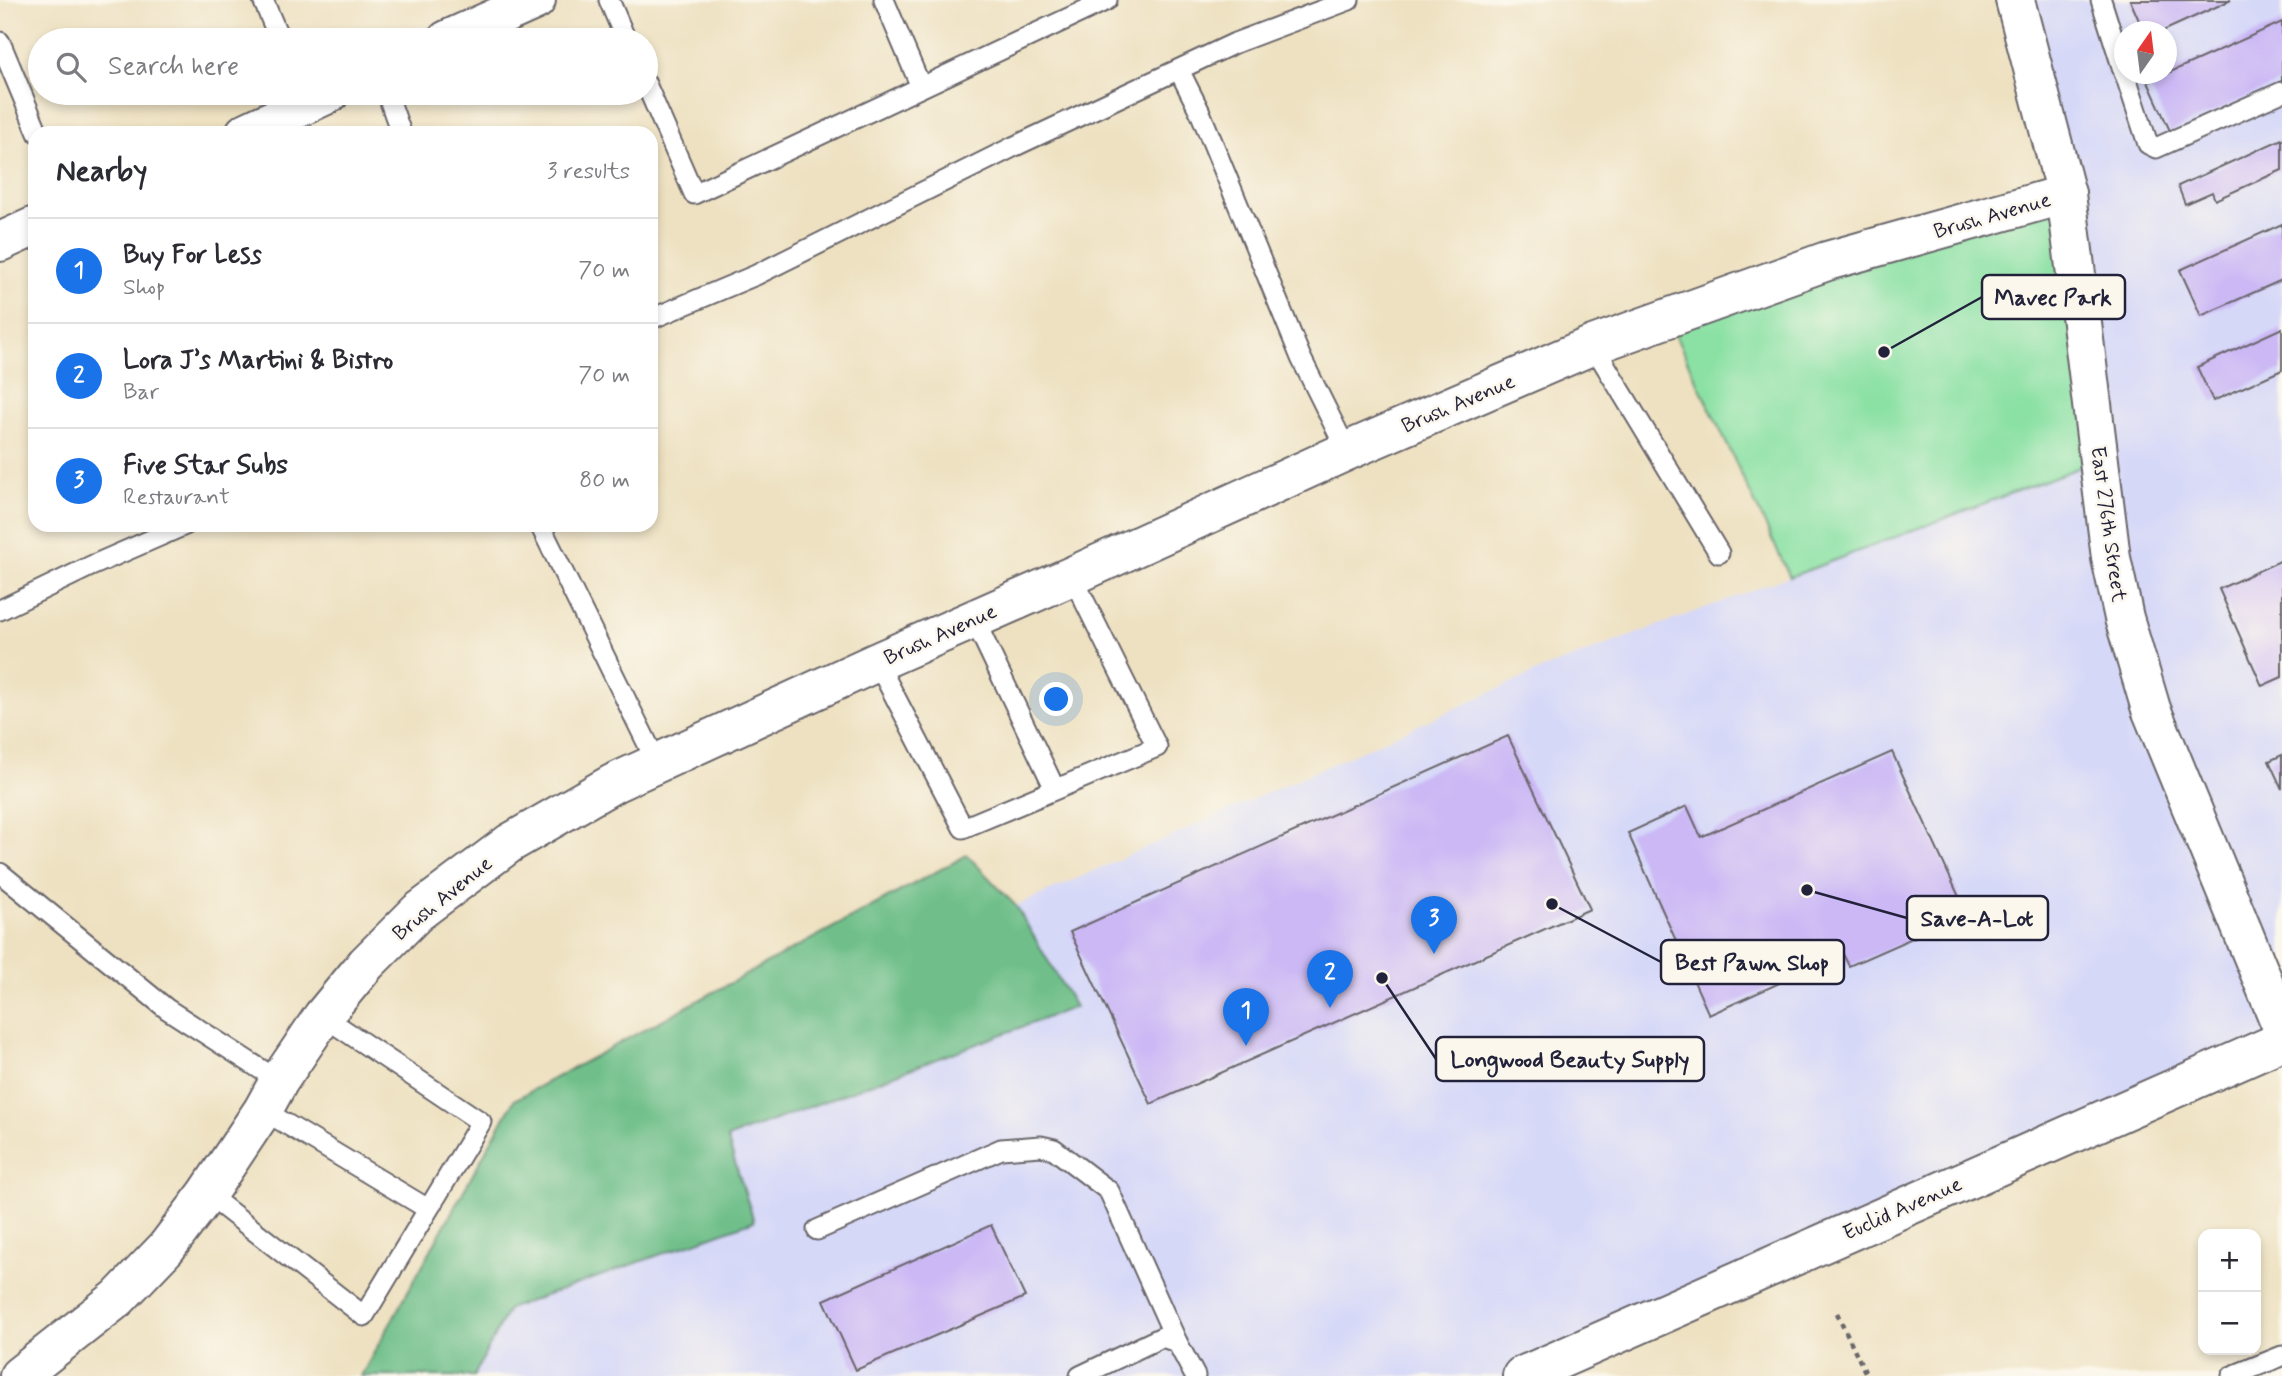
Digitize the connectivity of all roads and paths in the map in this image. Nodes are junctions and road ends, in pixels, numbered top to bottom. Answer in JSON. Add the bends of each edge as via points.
{"nodes":[{"id":1,"x":263,"y":0,"type":"edge"},
{"id":2,"x":536,"y":0,"type":"edge"},
{"id":3,"x":608,"y":0,"type":"edge"},
{"id":4,"x":884,"y":0,"type":"edge"},
{"id":5,"x":1107,"y":0,"type":"edge"},
{"id":6,"x":1349,"y":0,"type":"edge"},
{"id":7,"x":2015,"y":0,"type":"edge"},
{"id":8,"x":2101,"y":0,"type":"edge"},
{"id":9,"x":275,"y":28,"type":"edge"},
{"id":10,"x":474,"y":28,"type":"edge"},
{"id":11,"x":621,"y":28,"type":"edge"},
{"id":12,"x":2114,"y":40,"type":"edge"},
{"id":13,"x":0,"y":42,"type":"edge"},
{"id":14,"x":1179,"y":70,"type":"junction"},
{"id":15,"x":2129,"y":84,"type":"edge"},
{"id":16,"x":921,"y":87,"type":"junction"},
{"id":17,"x":2282,"y":92,"type":"edge"},
{"id":18,"x":296,"y":105,"type":"edge"},
{"id":19,"x":391,"y":105,"type":"edge"},
{"id":20,"x":655,"y":105,"type":"edge"},
{"id":21,"x":35,"y":126,"type":"edge"},
{"id":22,"x":258,"y":126,"type":"edge"},
{"id":23,"x":399,"y":126,"type":"edge"},
{"id":24,"x":2066,"y":194,"type":"junction"},
{"id":25,"x":28,"y":229,"type":"edge"},
{"id":26,"x":0,"y":242,"type":"edge"},
{"id":27,"x":658,"y":316,"type":"edge"},
{"id":28,"x":1593,"y":345,"type":"junction"},
{"id":29,"x":1347,"y":451,"type":"junction"},
{"id":30,"x":169,"y":532,"type":"edge"},
{"id":31,"x":543,"y":532,"type":"edge"},
{"id":32,"x":1719,"y":553,"type":"dead end"},
{"id":33,"x":1072,"y":576,"type":"junction"},
{"id":34,"x":0,"y":610,"type":"edge"},
{"id":35,"x":974,"y":619,"type":"junction"},
{"id":36,"x":877,"y":662,"type":"junction"},
{"id":37,"x":658,"y":765,"type":"junction"},
{"id":38,"x":1055,"y":789,"type":"junction"},
{"id":39,"x":0,"y":873,"type":"edge"},
{"id":40,"x":323,"y":1016,"type":"junction"},
{"id":41,"x":2282,"y":1027,"type":"edge"},
{"id":42,"x":2282,"y":1041,"type":"edge"},
{"id":43,"x":271,"y":1096,"type":"junction"},
{"id":44,"x":207,"y":1194,"type":"junction"},
{"id":45,"x":428,"y":1209,"type":"junction"},
{"id":46,"x":817,"y":1230,"type":"dead end"},
{"id":47,"x":1837,"y":1312,"type":"dead end"},
{"id":48,"x":1177,"y":1342,"type":"junction"},
{"id":49,"x":2282,"y":1356,"type":"edge"},
{"id":50,"x":19,"y":1376,"type":"edge"},
{"id":51,"x":1080,"y":1376,"type":"edge"},
{"id":52,"x":1195,"y":1376,"type":"edge"},
{"id":53,"x":1522,"y":1376,"type":"edge"},
{"id":54,"x":1867,"y":1376,"type":"edge"},
{"id":55,"x":2232,"y":1376,"type":"edge"}],
"edges":[{"from":1,"to":9,"type":"lane"},
{"from":2,"to":10,"type":"street"},
{"from":3,"to":11,"type":"lane"},
{"from":4,"to":16,"type":"lane"},
{"from":5,"to":16,"type":"lane"},
{"from":6,"to":14,"type":"lane","via":[[1235,43]]},
{"from":7,"to":24,"type":"street","name":"East 276th Street"},
{"from":8,"to":12,"type":"lane"},
{"from":13,"to":21,"type":"lane"},
{"from":14,"to":27,"type":"lane","via":[[756,275]]},
{"from":14,"to":29,"type":"lane","via":[[1301,358]]},
{"from":15,"to":17,"type":"lane","via":[[2148,144],[2157,148]]},
{"from":16,"to":20,"type":"lane","via":[[694,194]]},
{"from":18,"to":22,"type":"street"},
{"from":19,"to":23,"type":"lane"},
{"from":24,"to":28,"type":"street","name":"Brush Avenue","via":[[1827,261]]},
{"from":24,"to":41,"type":"street","name":"East 276th Street","via":[[2111,558],[2124,618],[2151,709]]},
{"from":25,"to":26,"type":"street"},
{"from":28,"to":29,"type":"street","name":"Brush Avenue"},
{"from":28,"to":32,"type":"lane"},
{"from":29,"to":33,"type":"street","name":"Brush Avenue"},
{"from":30,"to":34,"type":"lane"},
{"from":31,"to":37,"type":"lane"},
{"from":33,"to":35,"type":"street","name":"Brush Avenue"},
{"from":33,"to":38,"type":"lane","via":[[1157,747]]},
{"from":35,"to":36,"type":"street","name":"Brush Avenue"},
{"from":35,"to":38,"type":"lane"},
{"from":36,"to":37,"type":"street","name":"Brush Avenue"},
{"from":36,"to":38,"type":"lane","via":[[963,828]]},
{"from":37,"to":40,"type":"street","name":"Brush Avenue","via":[[614,783],[510,843],[438,896],[366,964]]},
{"from":39,"to":43,"type":"lane"},
{"from":40,"to":43,"type":"street","name":"Brush Avenue"},
{"from":40,"to":45,"type":"lane","via":[[481,1122]]},
{"from":42,"to":53,"type":"street","name":"Euclid Avenue"},
{"from":43,"to":44,"type":"street","name":"Brush Avenue"},
{"from":43,"to":45,"type":"lane"},
{"from":44,"to":45,"type":"lane","via":[[364,1316]]},
{"from":44,"to":50,"type":"street","name":"Brush Avenue","via":[[166,1248],[118,1298]]},
{"from":46,"to":48,"type":"lane","via":[[1001,1149],[1054,1149],[1109,1191]]},
{"from":47,"to":54,"type":"path"},
{"from":48,"to":51,"type":"lane","via":[[1162,1338]]},
{"from":48,"to":52,"type":"lane"},
{"from":49,"to":55,"type":"lane"}]}
